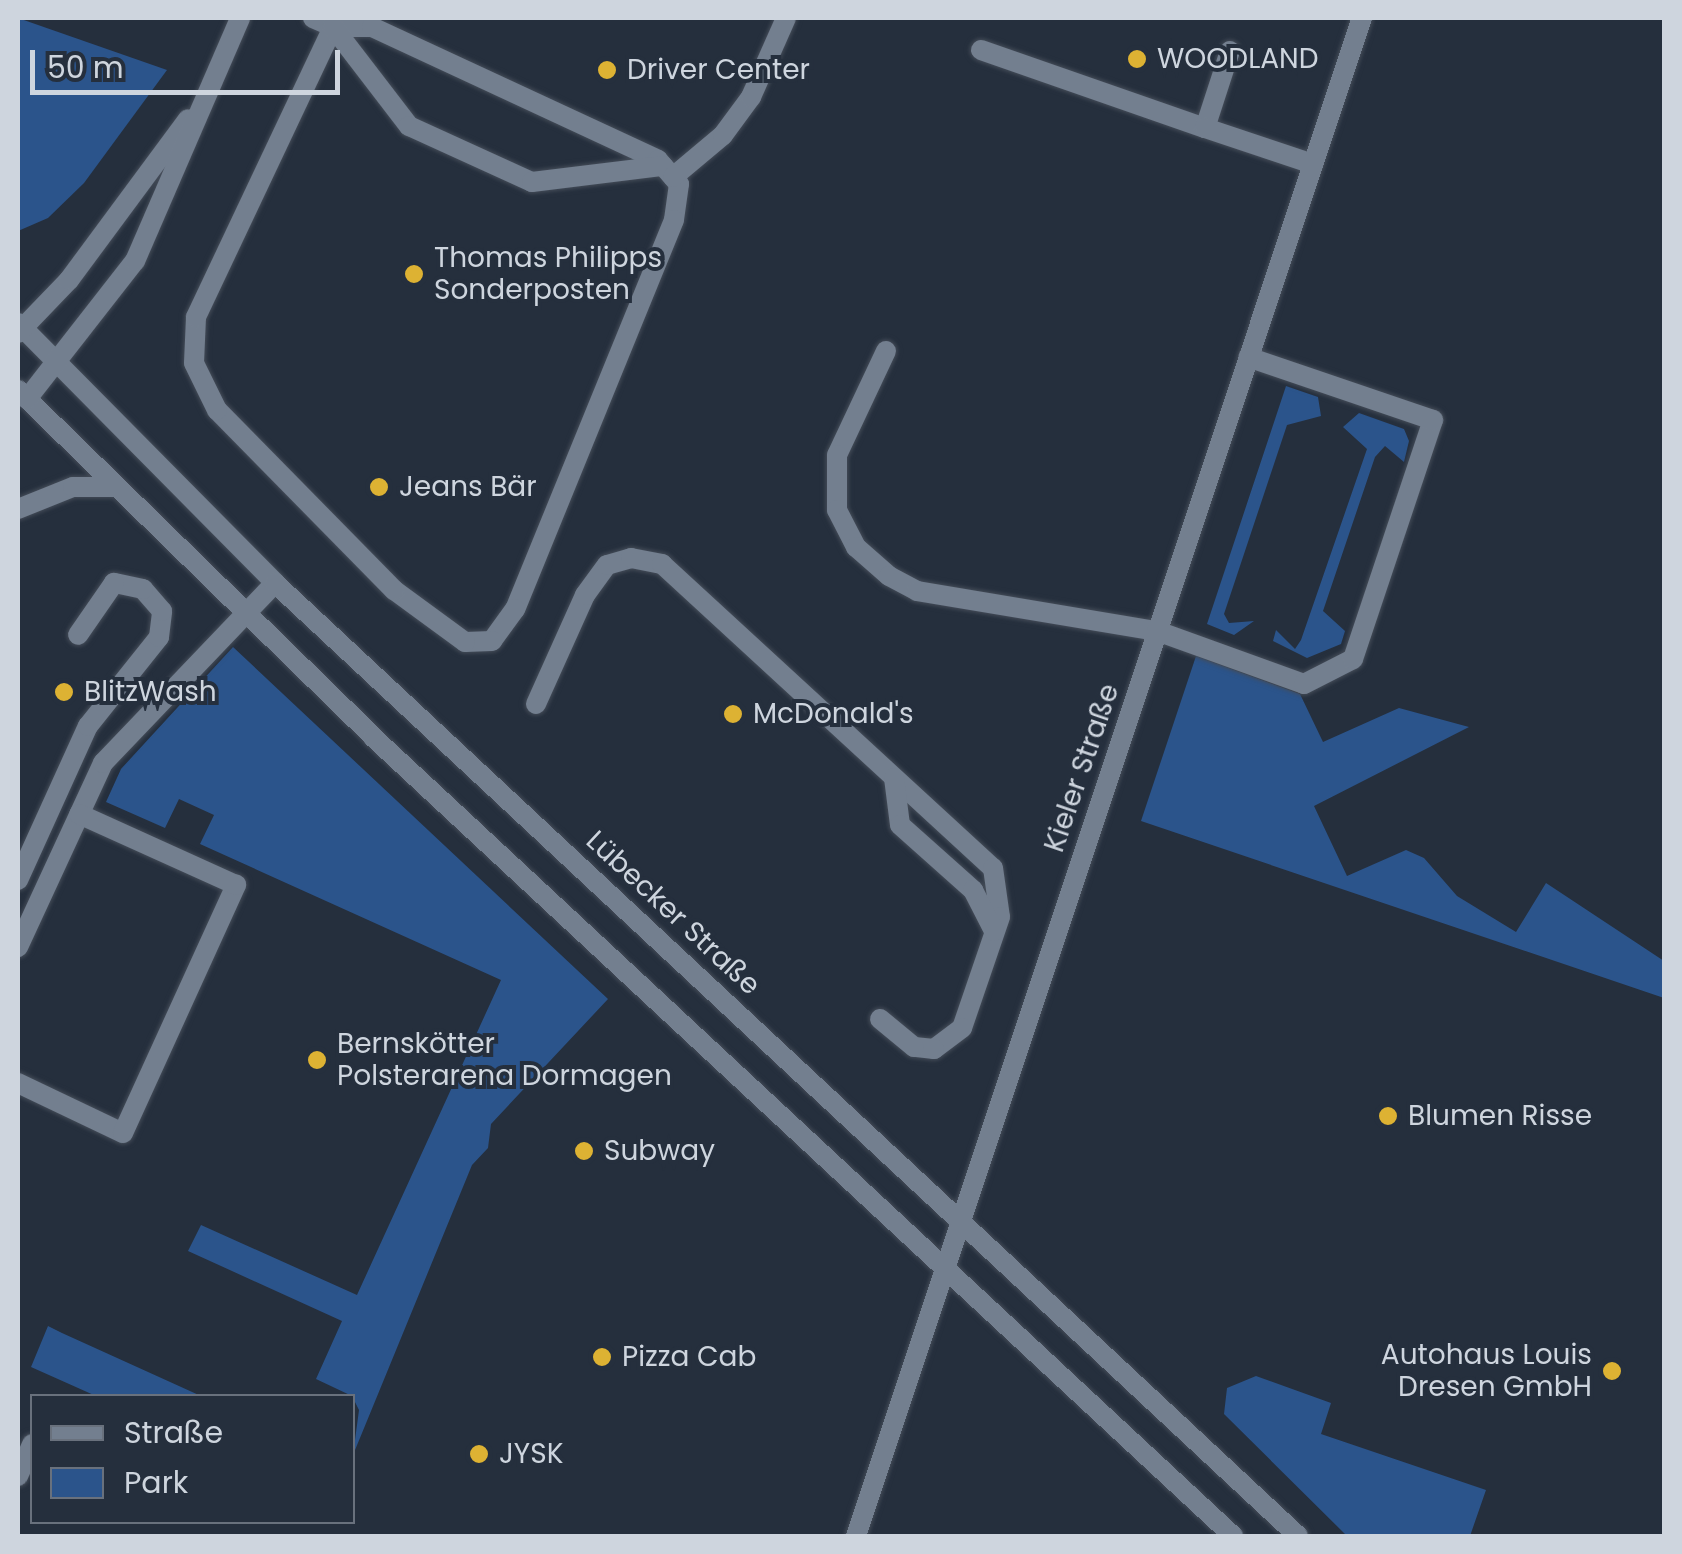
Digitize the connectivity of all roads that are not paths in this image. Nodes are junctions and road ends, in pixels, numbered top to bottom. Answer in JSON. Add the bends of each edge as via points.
{"nodes":[{"id":1,"x":240,"y":18,"type":"edge"},
{"id":2,"x":313,"y":18,"type":"edge"},
{"id":3,"x":786,"y":18,"type":"edge"},
{"id":4,"x":1362,"y":18,"type":"edge"},
{"id":5,"x":333,"y":26,"type":"junction"},
{"id":6,"x":981,"y":50,"type":"dead end"},
{"id":7,"x":1230,"y":50,"type":"dead end"},
{"id":8,"x":193,"y":114,"type":"junction"},
{"id":9,"x":1205,"y":128,"type":"junction"},
{"id":10,"x":1313,"y":164,"type":"junction"},
{"id":11,"x":668,"y":172,"type":"junction"},
{"id":12,"x":19,"y":328,"type":"edge"},
{"id":13,"x":886,"y":351,"type":"dead end"},
{"id":14,"x":1248,"y":357,"type":"junction"},
{"id":15,"x":59,"y":361,"type":"junction"},
{"id":16,"x":21,"y":399,"type":"edge"},
{"id":17,"x":117,"y":487,"type":"junction"},
{"id":18,"x":18,"y":509,"type":"edge"},
{"id":19,"x":274,"y":583,"type":"junction"},
{"id":20,"x":245,"y":613,"type":"junction"},
{"id":21,"x":1157,"y":631,"type":"junction"},
{"id":22,"x":78,"y":635,"type":"dead end"},
{"id":23,"x":536,"y":704,"type":"dead end"},
{"id":24,"x":894,"y":778,"type":"junction"},
{"id":25,"x":79,"y":814,"type":"junction"},
{"id":26,"x":18,"y":880,"type":"edge"},
{"id":27,"x":994,"y":933,"type":"junction"},
{"id":28,"x":18,"y":947,"type":"edge"},
{"id":29,"x":880,"y":1019,"type":"dead end"},
{"id":30,"x":18,"y":1083,"type":"edge"},
{"id":31,"x":960,"y":1218,"type":"junction"},
{"id":32,"x":945,"y":1265,"type":"junction"},
{"id":33,"x":30,"y":1449,"type":"edge"},
{"id":34,"x":18,"y":1476,"type":"edge"},
{"id":35,"x":856,"y":1536,"type":"edge"},
{"id":36,"x":1233,"y":1536,"type":"edge"},
{"id":37,"x":1298,"y":1536,"type":"edge"}],
"edges":[{"from":1,"to":8,"type":"street"},
{"from":2,"to":5,"type":"street"},
{"from":3,"to":11,"type":"street","via":[[751,96],[723,134]]},
{"from":4,"to":10,"type":"street","name":"Kieler Straße"},
{"from":5,"to":11,"type":"street","via":[[372,28]]},
{"from":5,"to":11,"type":"street","via":[[409,126],[532,182]]},
{"from":5,"to":11,"type":"street","via":[[196,317],[194,363],[231,424],[394,590],[464,642],[492,641],[515,609],[674,220],[679,184]]},
{"from":6,"to":9,"type":"street"},
{"from":7,"to":9,"type":"street"},
{"from":8,"to":12,"type":"street","via":[[69,280]]},
{"from":8,"to":15,"type":"street","via":[[169,190],[134,261]]},
{"from":9,"to":10,"type":"street"},
{"from":10,"to":14,"type":"street","name":"Kieler Straße"},
{"from":12,"to":15,"type":"street","name":"Lübecker Straße"},
{"from":13,"to":21,"type":"street","via":[[837,455],[837,510],[856,547],[917,592]]},
{"from":14,"to":21,"type":"street","name":"Kieler Straße"},
{"from":14,"to":21,"type":"street","via":[[1433,420],[1353,659],[1304,684]]},
{"from":15,"to":16,"type":"street"},
{"from":15,"to":19,"type":"street","name":"Lübecker Straße"},
{"from":16,"to":17,"type":"street"},
{"from":17,"to":18,"type":"street","via":[[73,488]]},
{"from":17,"to":20,"type":"street"},
{"from":19,"to":20,"type":"street"},
{"from":19,"to":31,"type":"street","name":"Lübecker Straße"},
{"from":20,"to":25,"type":"street","via":[[103,763]]},
{"from":20,"to":32,"type":"street"},
{"from":21,"to":31,"type":"street","name":"Kieler Straße"},
{"from":22,"to":26,"type":"street","via":[[114,583],[142,589],[162,612],[159,638],[88,726]]},
{"from":23,"to":24,"type":"street","via":[[585,594],[607,565],[630,558],[662,564]]},
{"from":24,"to":27,"type":"street","via":[[900,825],[987,907]]},
{"from":24,"to":27,"type":"street","via":[[992,868],[1000,893]]},
{"from":25,"to":28,"type":"street"},
{"from":25,"to":30,"type":"street","via":[[236,886],[124,1133]]},
{"from":27,"to":29,"type":"street","via":[[962,1028],[948,1043],[914,1047]]},
{"from":31,"to":32,"type":"street","name":"Kieler Straße"},
{"from":31,"to":37,"type":"street","name":"Lübecker Straße"},
{"from":32,"to":35,"type":"street","name":"Kieler Straße"},
{"from":32,"to":36,"type":"street"},
{"from":33,"to":34,"type":"street"}]}
